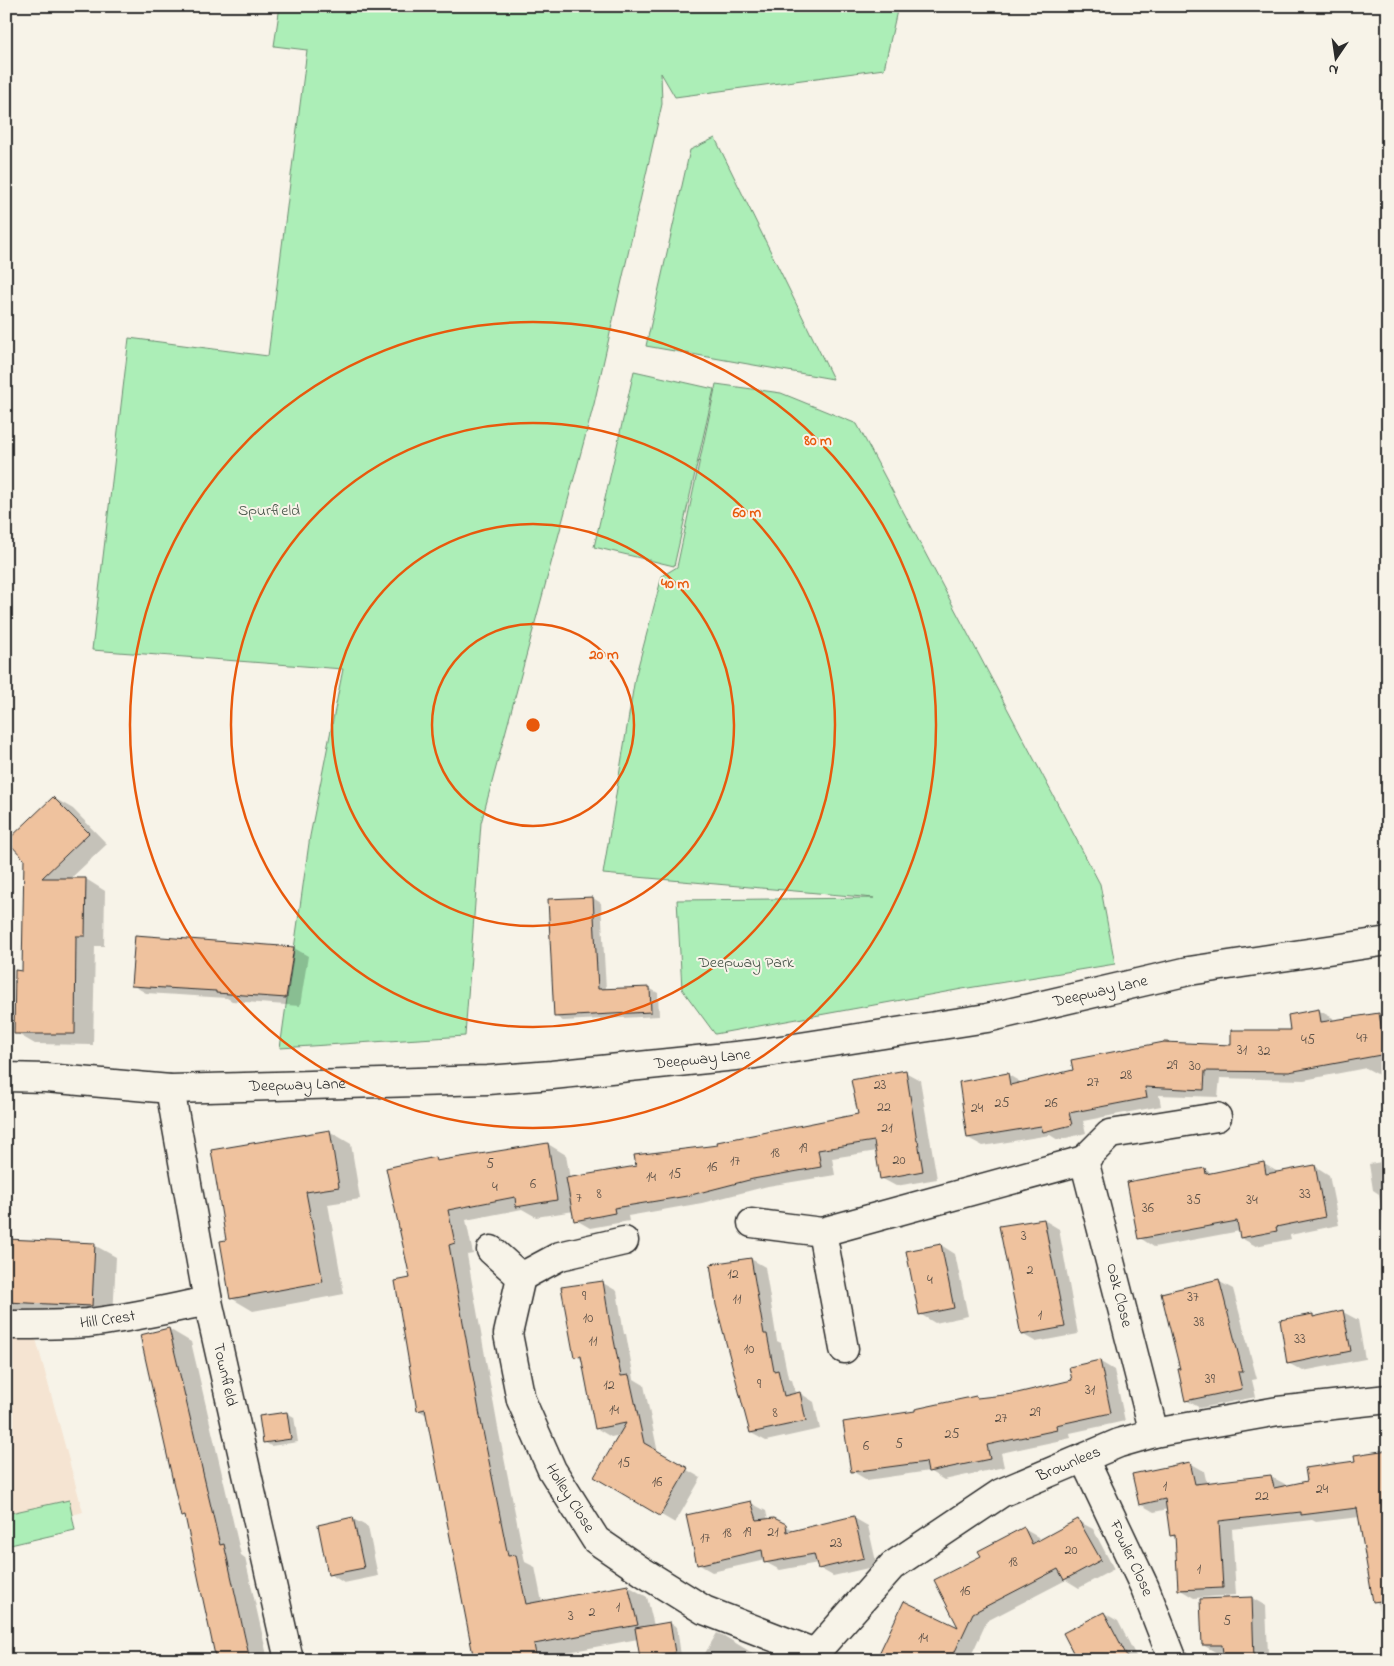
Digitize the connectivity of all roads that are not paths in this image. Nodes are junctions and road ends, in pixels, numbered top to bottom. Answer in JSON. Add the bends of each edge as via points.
{"nodes":[{"id":1,"x":1388,"y":941,"type":"edge"},
{"id":2,"x":6,"y":1077,"type":"edge"},
{"id":3,"x":170,"y":1089,"type":"junction"},
{"id":4,"x":1216,"y":1117,"type":"dead end"},
{"id":5,"x":1084,"y":1160,"type":"junction"},
{"id":6,"x":752,"y":1223,"type":"dead end"},
{"id":7,"x":822,"y":1232,"type":"junction"},
{"id":8,"x":624,"y":1241,"type":"dead end"},
{"id":9,"x":491,"y":1250,"type":"dead end"},
{"id":10,"x":521,"y":1277,"type":"junction"},
{"id":11,"x":208,"y":1301,"type":"junction"},
{"id":12,"x":6,"y":1325,"type":"edge"},
{"id":13,"x":844,"y":1349,"type":"dead end"},
{"id":14,"x":1388,"y":1399,"type":"edge"},
{"id":15,"x":1154,"y":1433,"type":"junction"},
{"id":16,"x":1084,"y":1458,"type":"junction"},
{"id":17,"x":813,"y":1656,"type":"edge"},
{"id":18,"x":289,"y":1660,"type":"edge"},
{"id":19,"x":1173,"y":1660,"type":"edge"}],
"edges":[{"from":1,"to":3,"type":"street","name":"Deepway Lane","via":[[1189,971],[987,1018],[754,1054],[488,1080]]},
{"from":2,"to":3,"type":"street","name":"Deepway Lane"},
{"from":3,"to":11,"type":"street","name":"Townfield"},
{"from":4,"to":5,"type":"street","via":[[1110,1134]]},
{"from":5,"to":7,"type":"street"},
{"from":5,"to":15,"type":"street","name":"Oak Close"},
{"from":6,"to":7,"type":"street"},
{"from":7,"to":13,"type":"street"},
{"from":8,"to":10,"type":"street","via":[[560,1256]]},
{"from":9,"to":10,"type":"street"},
{"from":10,"to":17,"type":"street","name":"Holley Close","via":[[508,1334],[521,1400],[552,1470],[596,1540],[704,1610]]},
{"from":11,"to":12,"type":"street","name":"Hill Crest","via":[[88,1323]]},
{"from":11,"to":18,"type":"street","name":"Townfield"},
{"from":14,"to":15,"type":"street","name":"Brownlees","via":[[1278,1412]]},
{"from":15,"to":16,"type":"street","name":"Brownlees"},
{"from":16,"to":17,"type":"street","name":"Brownlees","via":[[1001,1494],[892,1566]]},
{"from":16,"to":19,"type":"street","name":"Fowler Close","via":[[1145,1588]]}]}
